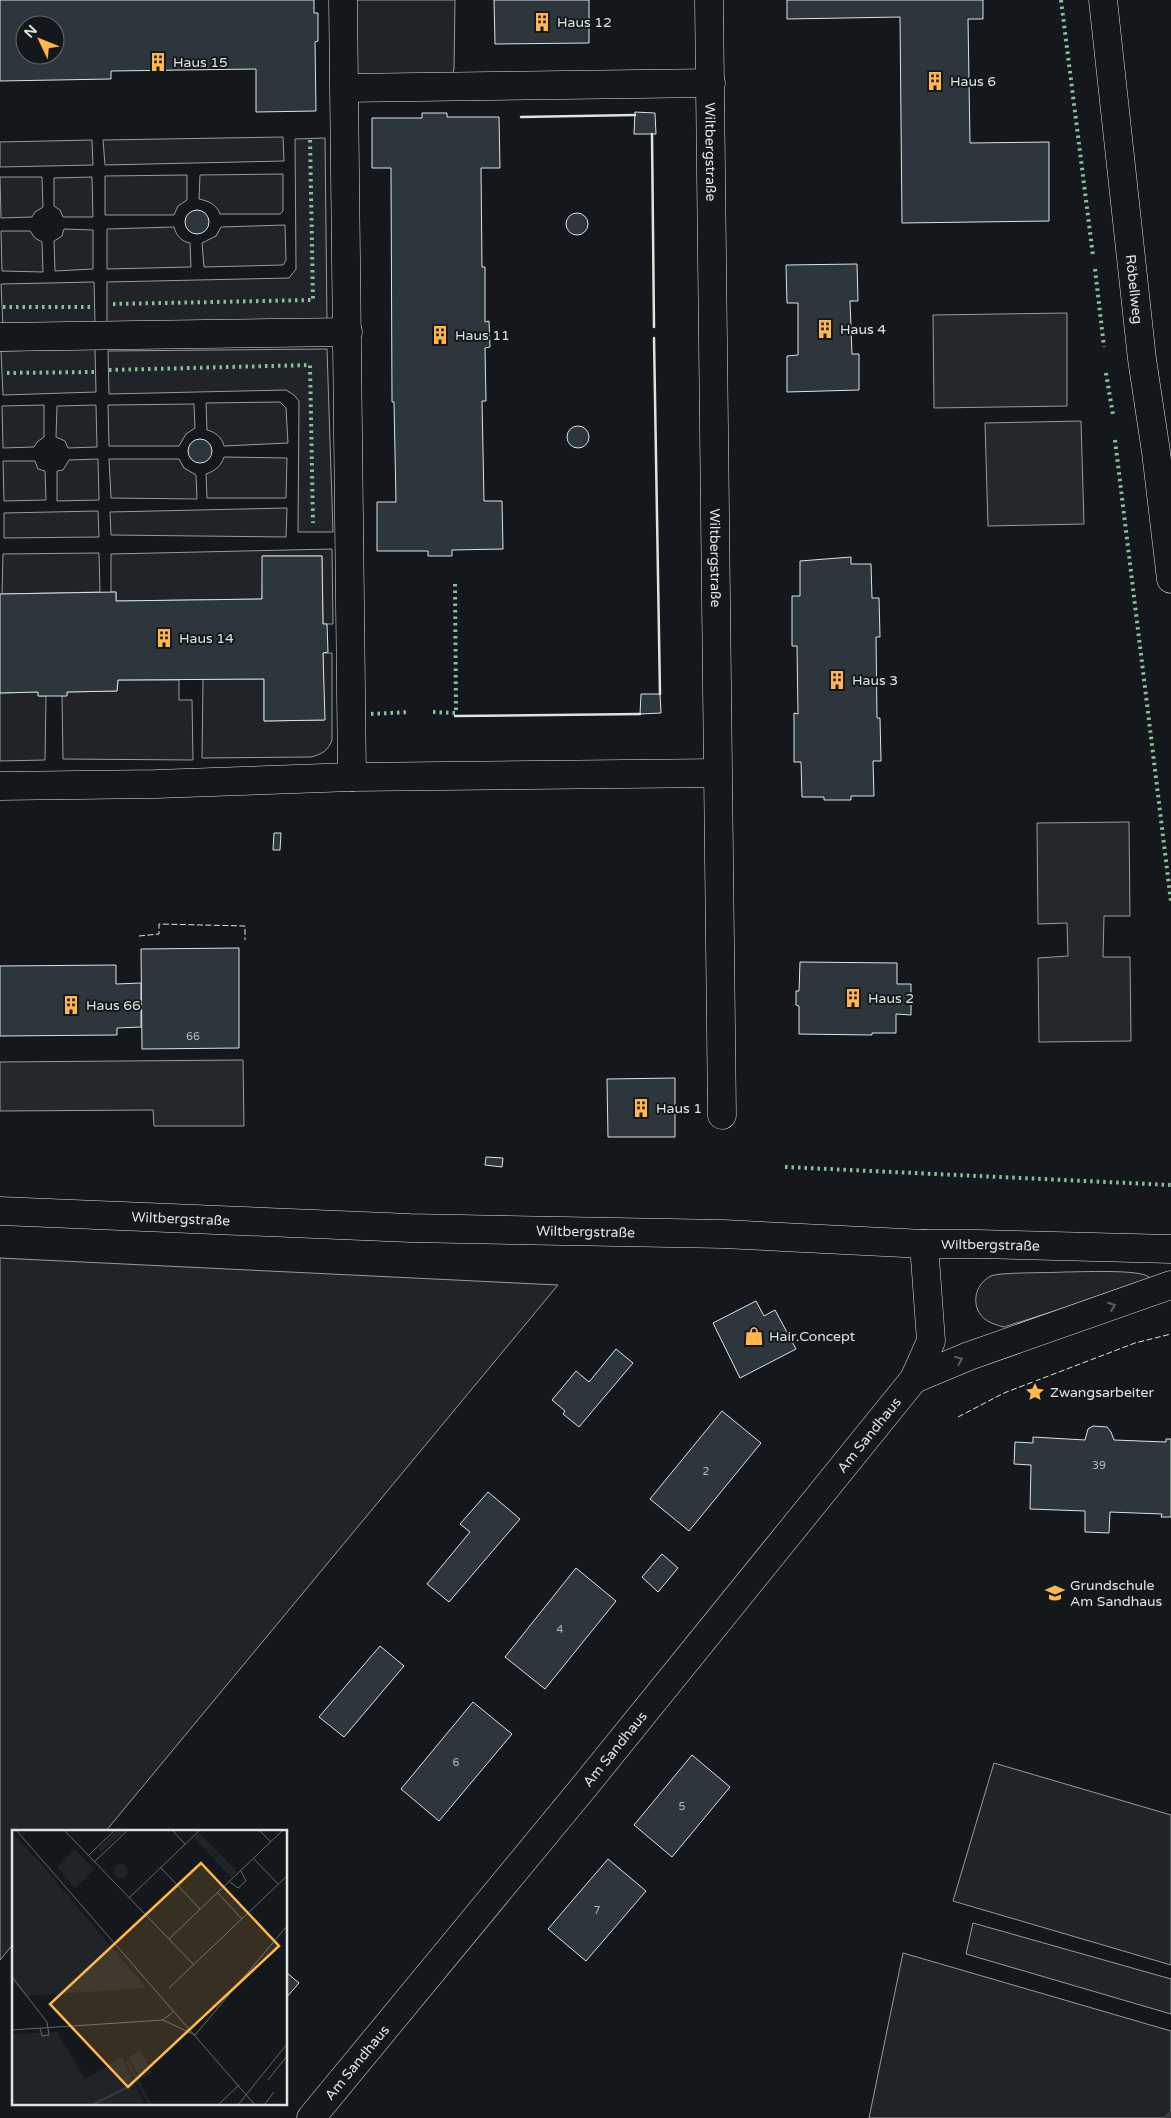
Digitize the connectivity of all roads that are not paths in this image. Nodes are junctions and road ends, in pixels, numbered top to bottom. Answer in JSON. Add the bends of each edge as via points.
{"nodes":[{"id":1,"x":343,"y":0,"type":"edge"},
{"id":2,"x":709,"y":0,"type":"edge"},
{"id":3,"x":1103,"y":0,"type":"edge"},
{"id":4,"x":711,"y":83,"type":"junction"},
{"id":5,"x":345,"y":88,"type":"junction"},
{"id":6,"x":348,"y":332,"type":"junction"},
{"id":7,"x":0,"y":337,"type":"edge"},
{"id":8,"x":1171,"y":579,"type":"edge"},
{"id":9,"x":717,"y":773,"type":"junction"},
{"id":10,"x":352,"y":777,"type":"junction"},
{"id":11,"x":0,"y":786,"type":"edge"},
{"id":12,"x":722,"y":1115,"type":"dead end"},
{"id":13,"x":0,"y":1211,"type":"edge"},
{"id":14,"x":924,"y":1244,"type":"junction"},
{"id":15,"x":1171,"y":1249,"type":"edge"},
{"id":16,"x":1171,"y":1285,"type":"edge"},
{"id":17,"x":914,"y":1379,"type":"junction"},
{"id":18,"x":311,"y":2118,"type":"edge"}],
"edges":[{"from":1,"to":5,"type":"street"},
{"from":2,"to":4,"type":"street","name":"Wiltbergstraße"},
{"from":3,"to":8,"type":"street","name":"Röbellweg","via":[[1142,359]]},
{"from":4,"to":5,"type":"street"},
{"from":4,"to":9,"type":"street","name":"Wiltbergstraße"},
{"from":5,"to":6,"type":"street"},
{"from":6,"to":7,"type":"street"},
{"from":6,"to":10,"type":"street"},
{"from":9,"to":10,"type":"street"},
{"from":9,"to":12,"type":"street","name":"Wiltbergstraße"},
{"from":10,"to":11,"type":"street"},
{"from":13,"to":14,"type":"street","name":"Wiltbergstraße","via":[[410,1228],[723,1234]]},
{"from":14,"to":15,"type":"street","name":"Wiltbergstraße"},
{"from":14,"to":17,"type":"street","name":"Am Sandhaus","via":[[930,1341]]},
{"from":17,"to":16,"type":"street","name":"Am Sandhaus","one_way":true,"via":[[969,1356]]},
{"from":17,"to":18,"type":"street","name":"Am Sandhaus"}]}
